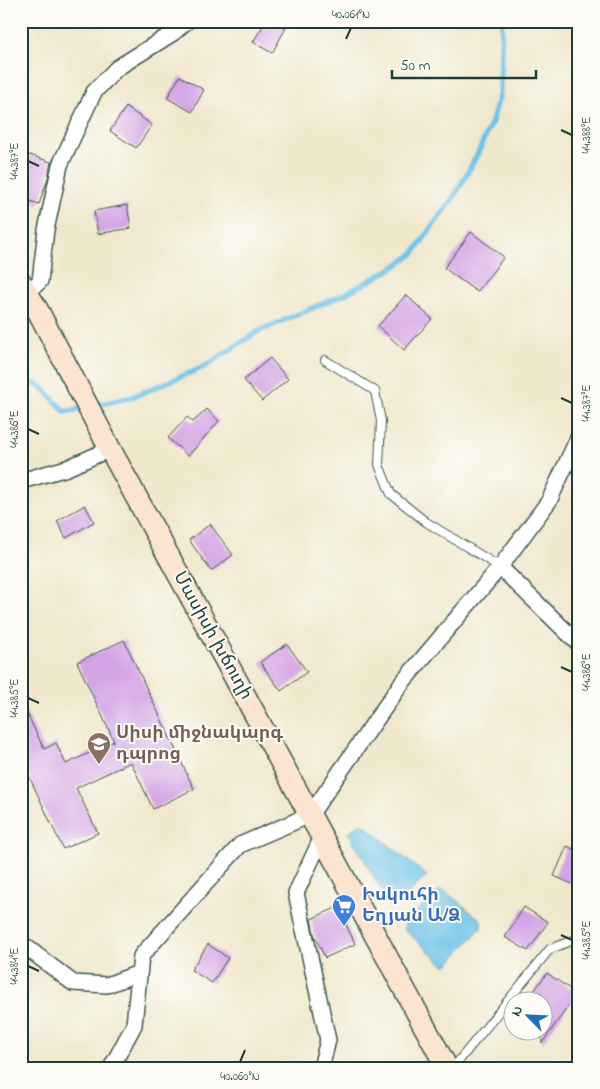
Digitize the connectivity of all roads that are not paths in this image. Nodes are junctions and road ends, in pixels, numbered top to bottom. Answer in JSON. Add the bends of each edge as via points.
{"nodes":[{"id":1,"x":187,"y":21,"type":"edge"},
{"id":2,"x":28,"y":295,"type":"edge"},
{"id":3,"x":325,"y":360,"type":"dead end"},
{"id":4,"x":579,"y":436,"type":"edge"},
{"id":5,"x":110,"y":449,"type":"junction"},
{"id":6,"x":21,"y":481,"type":"edge"},
{"id":7,"x":500,"y":567,"type":"junction"},
{"id":8,"x":579,"y":644,"type":"edge"},
{"id":9,"x":310,"y":815,"type":"junction"},
{"id":10,"x":322,"y":836,"type":"junction"},
{"id":11,"x":579,"y":938,"type":"edge"},
{"id":12,"x":21,"y":944,"type":"edge"},
{"id":13,"x":139,"y":973,"type":"junction"},
{"id":14,"x":111,"y":1068,"type":"edge"},
{"id":15,"x":321,"y":1068,"type":"edge"},
{"id":16,"x":447,"y":1068,"type":"edge"},
{"id":17,"x":453,"y":1068,"type":"edge"}],
"edges":[{"from":1,"to":2,"type":"street","via":[[117,68],[94,92],[60,165],[46,230],[40,281]]},
{"from":2,"to":5,"type":"main road","name":"Մասիսի խճուղի"},
{"from":3,"to":7,"type":"lane","via":[[375,391],[381,422],[379,466],[391,494],[426,522]]},
{"from":4,"to":7,"type":"street","via":[[549,501]]},
{"from":5,"to":6,"type":"street","via":[[67,468]]},
{"from":5,"to":9,"type":"main road","name":"Մասիսի խճուղի"},
{"from":7,"to":8,"type":"street"},
{"from":7,"to":9,"type":"street","via":[[401,684]]},
{"from":9,"to":10,"type":"main road","name":"Մասիսի խճուղի"},
{"from":9,"to":13,"type":"street","via":[[240,845],[141,956]]},
{"from":10,"to":15,"type":"street","via":[[296,893],[328,1040]]},
{"from":10,"to":16,"type":"main road","name":"Մասիսի խճուղի"},
{"from":11,"to":17,"type":"lane","via":[[550,949]]},
{"from":12,"to":13,"type":"street","via":[[73,984],[107,985]]},
{"from":13,"to":14,"type":"street","via":[[134,1025]]}]}
